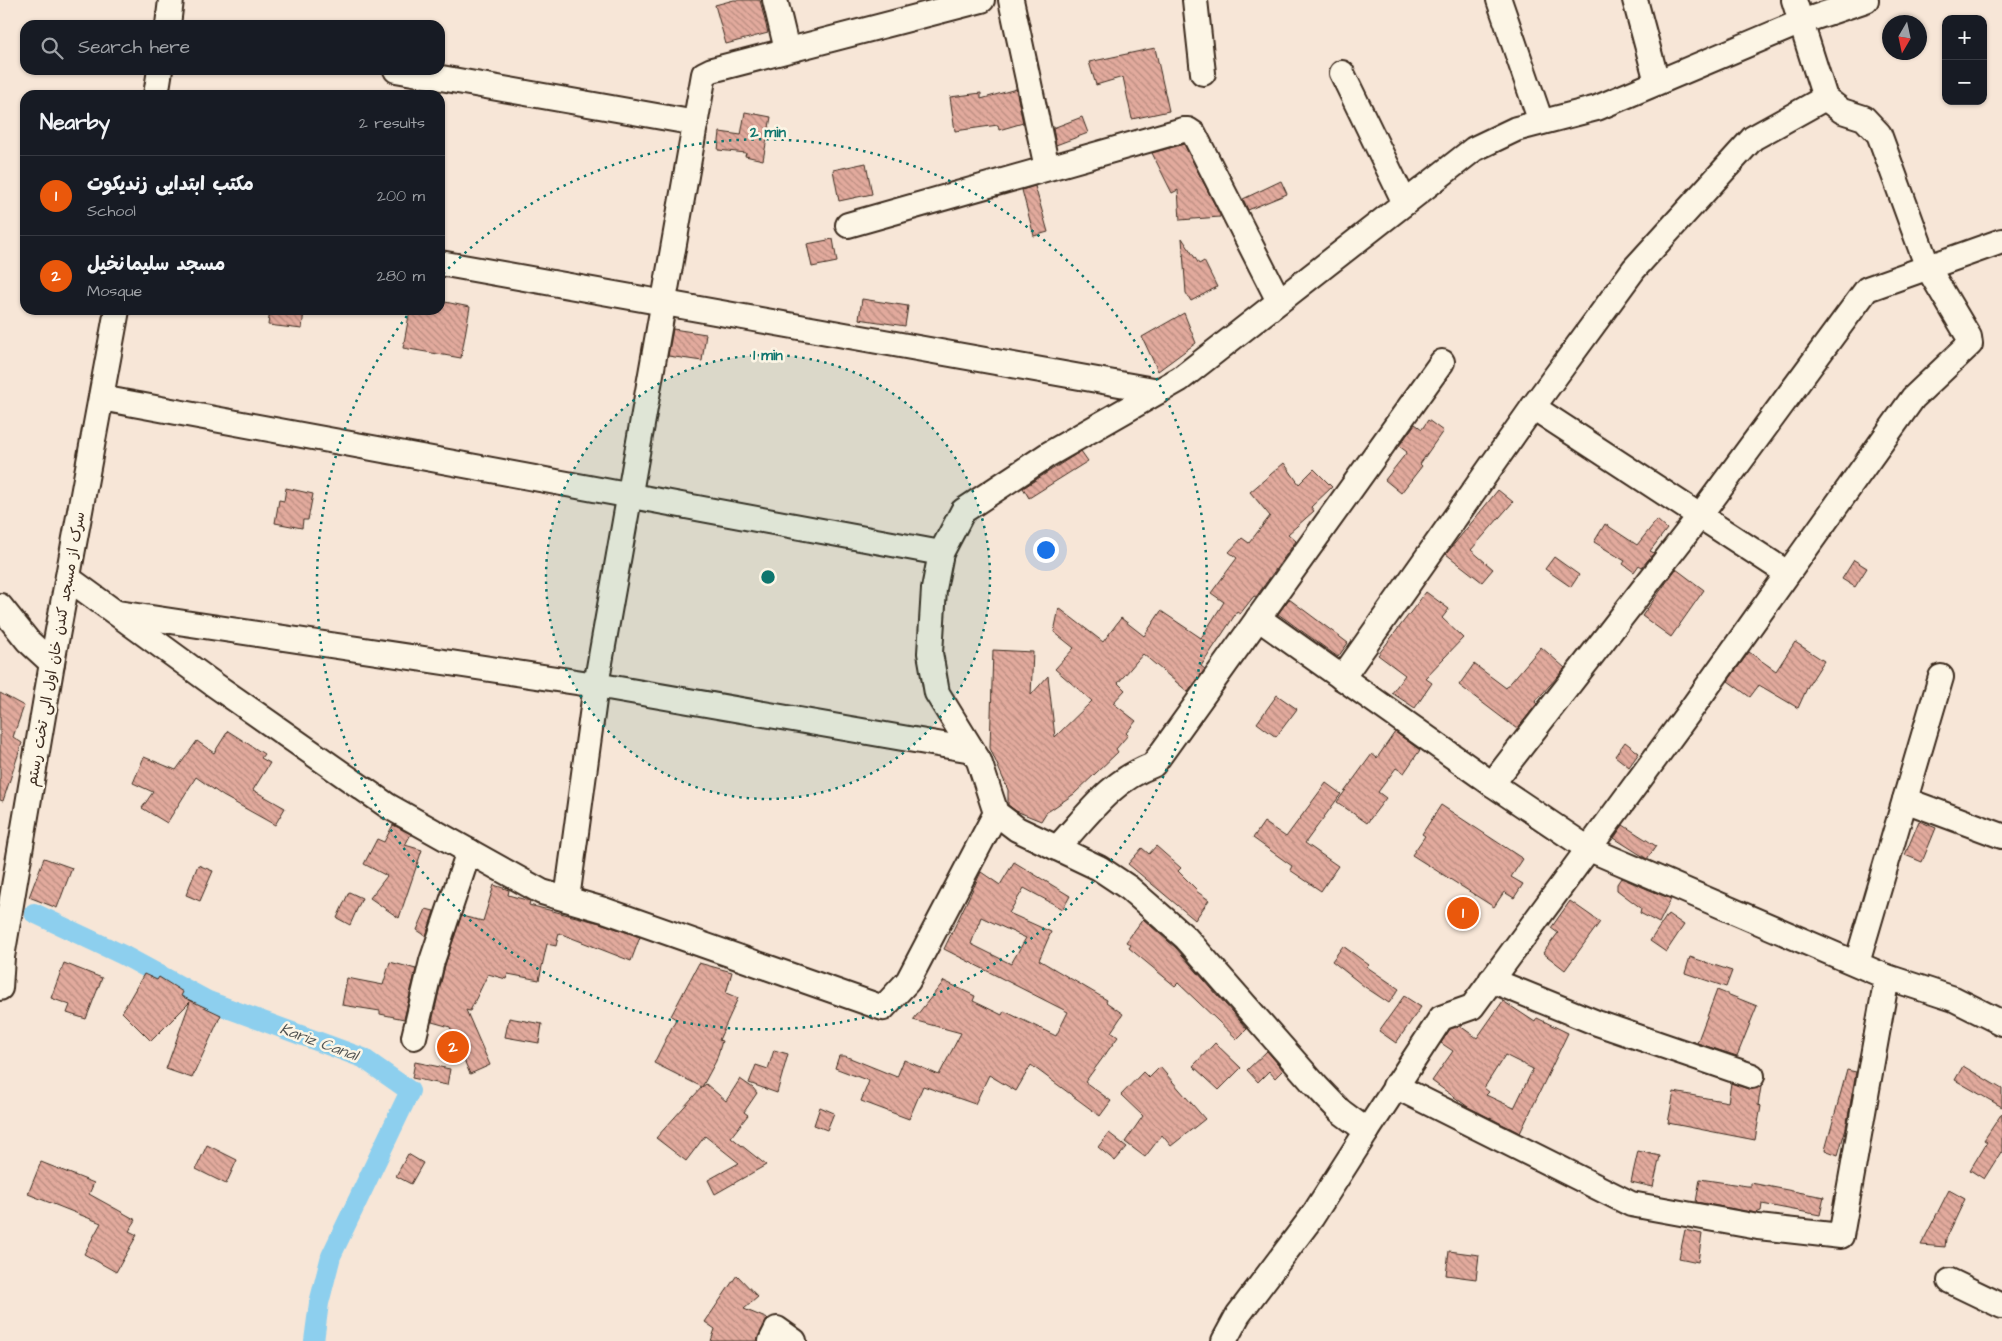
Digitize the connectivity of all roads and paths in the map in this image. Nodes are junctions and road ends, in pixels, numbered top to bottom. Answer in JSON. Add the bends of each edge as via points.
{"nodes":[{"id":1,"x":171,"y":0,"type":"edge"},
{"id":2,"x":774,"y":0,"type":"edge"},
{"id":3,"x":982,"y":0,"type":"edge"},
{"id":4,"x":1011,"y":0,"type":"edge"},
{"id":5,"x":1194,"y":0,"type":"edge"},
{"id":6,"x":1499,"y":0,"type":"edge"},
{"id":7,"x":1635,"y":0,"type":"edge"},
{"id":8,"x":1866,"y":0,"type":"edge"},
{"id":9,"x":1798,"y":11,"type":"edge"},
{"id":10,"x":169,"y":20,"type":"edge"},
{"id":11,"x":787,"y":50,"type":"junction"},
{"id":12,"x":1203,"y":73,"type":"dead end"},
{"id":13,"x":1342,"y":73,"type":"dead end"},
{"id":14,"x":159,"y":75,"type":"edge"},
{"id":15,"x":424,"y":75,"type":"edge"},
{"id":16,"x":1657,"y":82,"type":"junction"},
{"id":17,"x":157,"y":90,"type":"edge"},
{"id":18,"x":1825,"y":98,"type":"junction"},
{"id":19,"x":1541,"y":122,"type":"junction"},
{"id":20,"x":696,"y":123,"type":"junction"},
{"id":21,"x":1047,"y":168,"type":"junction"},
{"id":22,"x":1406,"y":203,"type":"junction"},
{"id":23,"x":848,"y":225,"type":"dead end"},
{"id":24,"x":2002,"y":241,"type":"edge"},
{"id":25,"x":445,"y":264,"type":"edge"},
{"id":26,"x":1928,"y":268,"type":"junction"},
{"id":27,"x":1279,"y":301,"type":"junction"},
{"id":28,"x":663,"y":302,"type":"junction"},
{"id":29,"x":116,"y":315,"type":"edge"},
{"id":30,"x":1442,"y":362,"type":"dead end"},
{"id":31,"x":1159,"y":391,"type":"junction"},
{"id":32,"x":101,"y":398,"type":"junction"},
{"id":33,"x":1533,"y":407,"type":"junction"},
{"id":34,"x":630,"y":496,"type":"junction"},
{"id":35,"x":1699,"y":517,"type":"junction"},
{"id":36,"x":941,"y":553,"type":"junction"},
{"id":37,"x":1787,"y":573,"type":"junction"},
{"id":38,"x":68,"y":578,"type":"junction"},
{"id":39,"x":0,"y":606,"type":"edge"},
{"id":40,"x":114,"y":612,"type":"junction"},
{"id":41,"x":1258,"y":618,"type":"junction"},
{"id":42,"x":52,"y":663,"type":"junction"},
{"id":43,"x":1941,"y":677,"type":"dead end"},
{"id":44,"x":1342,"y":678,"type":"junction"},
{"id":45,"x":596,"y":685,"type":"junction"},
{"id":46,"x":972,"y":750,"type":"junction"},
{"id":47,"x":1492,"y":784,"type":"junction"},
{"id":48,"x":1905,"y":800,"type":"junction"},
{"id":49,"x":996,"y":813,"type":"junction"},
{"id":50,"x":2002,"y":836,"type":"edge"},
{"id":51,"x":1057,"y":848,"type":"junction"},
{"id":52,"x":1587,"y":848,"type":"junction"},
{"id":53,"x":469,"y":851,"type":"junction"},
{"id":54,"x":567,"y":899,"type":"junction"},
{"id":55,"x":1857,"y":963,"type":"junction"},
{"id":56,"x":1887,"y":976,"type":"junction"},
{"id":57,"x":1491,"y":980,"type":"junction"},
{"id":58,"x":0,"y":988,"type":"edge"},
{"id":59,"x":2002,"y":1023,"type":"edge"},
{"id":60,"x":414,"y":1037,"type":"dead end"},
{"id":61,"x":1752,"y":1076,"type":"dead end"},
{"id":62,"x":1395,"y":1086,"type":"junction"},
{"id":63,"x":1367,"y":1131,"type":"junction"},
{"id":64,"x":1950,"y":1281,"type":"dead end"},
{"id":65,"x":2002,"y":1306,"type":"edge"},
{"id":66,"x":771,"y":1341,"type":"edge"},
{"id":67,"x":794,"y":1341,"type":"edge"},
{"id":68,"x":1224,"y":1341,"type":"edge"}],
"edges":[{"from":1,"to":10,"type":"street"},
{"from":2,"to":11,"type":"street"},
{"from":3,"to":11,"type":"street"},
{"from":4,"to":21,"type":"street"},
{"from":5,"to":12,"type":"street"},
{"from":6,"to":19,"type":"street"},
{"from":7,"to":16,"type":"street"},
{"from":8,"to":9,"type":"street"},
{"from":9,"to":16,"type":"street"},
{"from":9,"to":18,"type":"street"},
{"from":11,"to":20,"type":"street","via":[[704,74]]},
{"from":13,"to":22,"type":"street"},
{"from":14,"to":17,"type":"street"},
{"from":15,"to":20,"type":"street"},
{"from":16,"to":19,"type":"street","via":[[1596,108]]},
{"from":18,"to":26,"type":"street","via":[[1842,111],[1864,118],[1879,134]]},
{"from":18,"to":33,"type":"street","via":[[1753,138],[1634,269]]},
{"from":19,"to":22,"type":"street","via":[[1516,129],[1474,149]]},
{"from":20,"to":28,"type":"street"},
{"from":21,"to":23,"type":"street"},
{"from":21,"to":27,"type":"street","via":[[1188,130],[1194,134]]},
{"from":22,"to":27,"type":"street"},
{"from":24,"to":26,"type":"street"},
{"from":25,"to":28,"type":"street"},
{"from":26,"to":35,"type":"street","via":[[1867,289]]},
{"from":26,"to":37,"type":"street","via":[[1969,337],[1970,344],[1913,398]]},
{"from":27,"to":31,"type":"street","via":[[1180,379]]},
{"from":28,"to":31,"type":"street"},
{"from":28,"to":34,"type":"street"},
{"from":29,"to":32,"type":"street","name":"سرک از مسجد کندن خان اول الی تخت رستم"},
{"from":30,"to":41,"type":"street"},
{"from":31,"to":36,"type":"street","via":[[1048,454],[963,511]]},
{"from":32,"to":34,"type":"street"},
{"from":32,"to":38,"type":"street","name":"سرک از مسجد کندن خان اول الی تخت رستم"},
{"from":33,"to":35,"type":"street"},
{"from":33,"to":44,"type":"street"},
{"from":34,"to":36,"type":"street"},
{"from":34,"to":45,"type":"street"},
{"from":35,"to":37,"type":"street"},
{"from":35,"to":47,"type":"street"},
{"from":36,"to":46,"type":"street","via":[[934,589],[930,653],[937,693]]},
{"from":37,"to":52,"type":"street"},
{"from":38,"to":40,"type":"street"},
{"from":38,"to":42,"type":"street","name":"سرک از مسجد کندن خان اول الی تخت رستم"},
{"from":39,"to":42,"type":"street","via":[[28,641]]},
{"from":40,"to":45,"type":"street"},
{"from":40,"to":53,"type":"street","via":[[388,806]]},
{"from":41,"to":44,"type":"street"},
{"from":41,"to":51,"type":"street","via":[[1153,765],[1117,783]]},
{"from":42,"to":58,"type":"street","name":"سرک از مسجد کندن خان اول الی تخت رستم","via":[[2,957]]},
{"from":43,"to":48,"type":"street"},
{"from":44,"to":47,"type":"street"},
{"from":45,"to":46,"type":"street"},
{"from":45,"to":54,"type":"street"},
{"from":46,"to":49,"type":"street","via":[[979,761]]},
{"from":47,"to":52,"type":"street"},
{"from":48,"to":50,"type":"street"},
{"from":48,"to":55,"type":"street"},
{"from":49,"to":51,"type":"street","via":[[1017,829]]},
{"from":49,"to":54,"type":"street","via":[[908,981],[883,1008]]},
{"from":51,"to":63,"type":"street","via":[[1099,868],[1129,888],[1186,938],[1322,1092],[1340,1111]]},
{"from":52,"to":55,"type":"street"},
{"from":52,"to":57,"type":"street"},
{"from":53,"to":54,"type":"street","via":[[542,892]]},
{"from":53,"to":60,"type":"street","via":[[432,961]]},
{"from":55,"to":56,"type":"street"},
{"from":56,"to":59,"type":"street","via":[[1954,999]]},
{"from":56,"to":62,"type":"street","via":[[1842,1236],[1758,1227],[1631,1204]]},
{"from":57,"to":61,"type":"street","via":[[1597,1022]]},
{"from":57,"to":62,"type":"street","via":[[1472,1007],[1441,1018]]},
{"from":62,"to":63,"type":"street"},
{"from":63,"to":68,"type":"street","via":[[1312,1217],[1238,1314]]},
{"from":64,"to":65,"type":"street"},
{"from":66,"to":67,"type":"street","via":[[777,1329]]}]}
